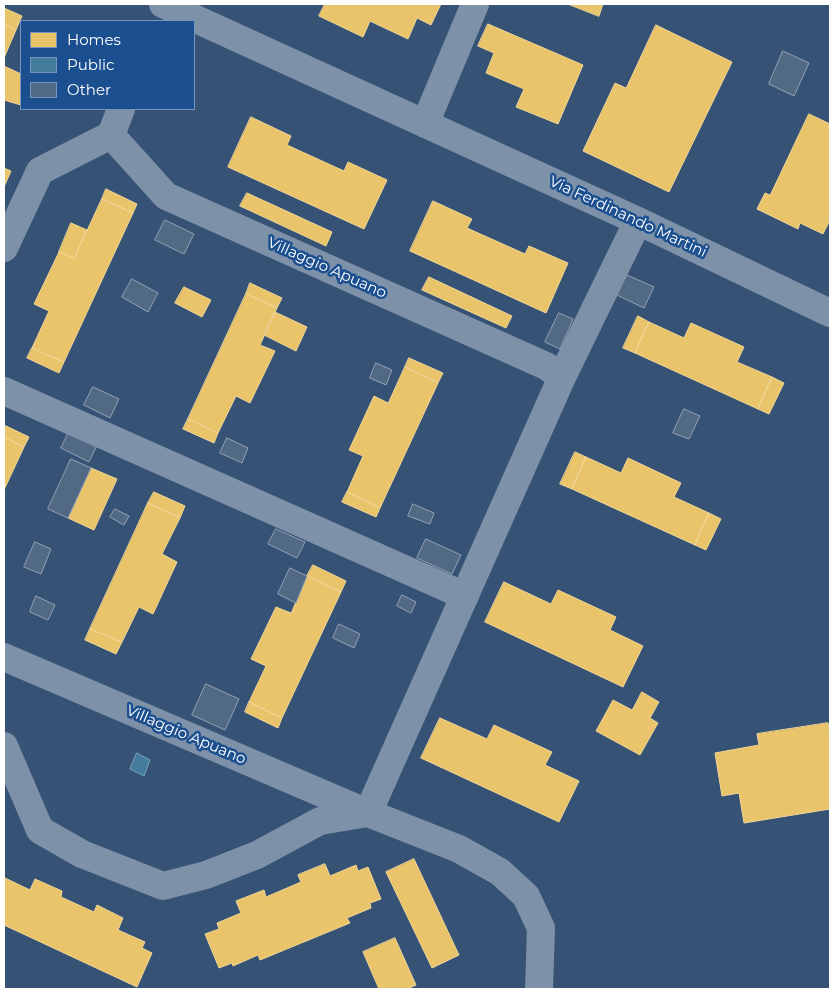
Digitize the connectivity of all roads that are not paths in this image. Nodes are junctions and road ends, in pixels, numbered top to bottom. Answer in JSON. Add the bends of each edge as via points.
{"nodes":[{"id":1,"x":164,"y":4,"type":"edge"},
{"id":2,"x":476,"y":4,"type":"edge"},
{"id":3,"x":158,"y":20,"type":"edge"},
{"id":4,"x":121,"y":110,"type":"edge"},
{"id":5,"x":425,"y":124,"type":"junction"},
{"id":6,"x":111,"y":135,"type":"junction"},
{"id":7,"x":638,"y":221,"type":"junction"},
{"id":8,"x":4,"y":248,"type":"edge"},
{"id":9,"x":830,"y":313,"type":"edge"},
{"id":10,"x":562,"y":377,"type":"junction"},
{"id":11,"x":4,"y":391,"type":"edge"},
{"id":12,"x":465,"y":596,"type":"junction"},
{"id":13,"x":4,"y":657,"type":"edge"},
{"id":14,"x":4,"y":746,"type":"edge"},
{"id":15,"x":368,"y":813,"type":"junction"},
{"id":16,"x":539,"y":989,"type":"edge"}],
"edges":[{"from":1,"to":3,"type":"street"},
{"from":1,"to":5,"type":"street","name":"Via Ferdinando Martini"},
{"from":2,"to":5,"type":"street"},
{"from":4,"to":6,"type":"street"},
{"from":5,"to":7,"type":"street","name":"Via Ferdinando Martini"},
{"from":6,"to":8,"type":"street","via":[[40,171]]},
{"from":6,"to":10,"type":"street","name":"Villaggio Apuano","via":[[166,196],[546,366]]},
{"from":7,"to":9,"type":"street","name":"Via Ferdinando Martini"},
{"from":7,"to":10,"type":"street"},
{"from":10,"to":12,"type":"street"},
{"from":11,"to":12,"type":"street"},
{"from":12,"to":15,"type":"street"},
{"from":13,"to":15,"type":"street","name":"Villaggio Apuano"},
{"from":14,"to":15,"type":"street","via":[[40,830],[82,854],[163,886],[206,876],[257,855],[320,821]]},
{"from":15,"to":16,"type":"street","name":"Villaggio Apuano","via":[[459,849],[500,872],[526,896],[541,928]]}]}
